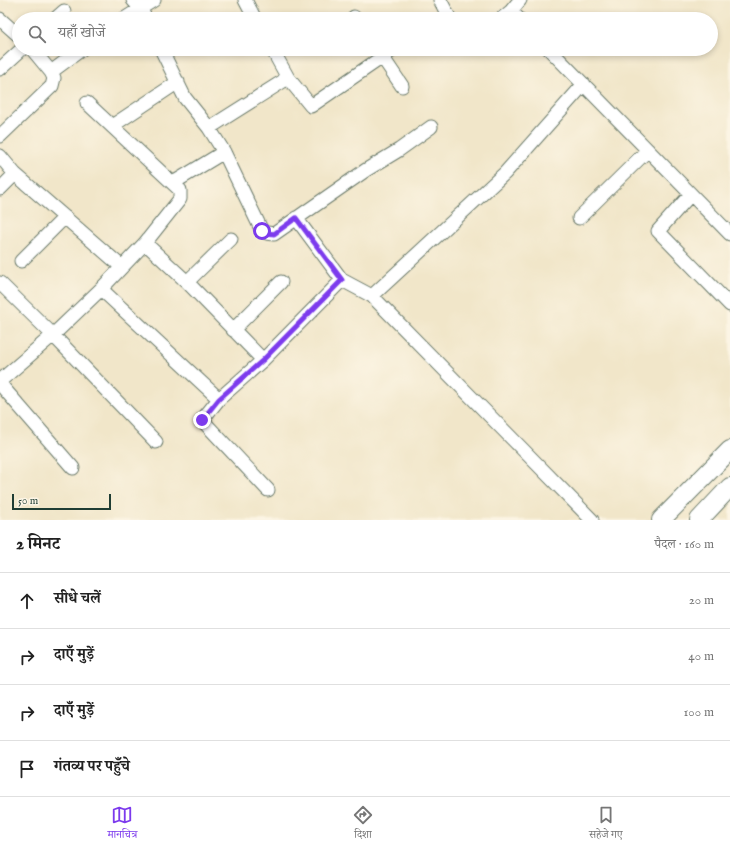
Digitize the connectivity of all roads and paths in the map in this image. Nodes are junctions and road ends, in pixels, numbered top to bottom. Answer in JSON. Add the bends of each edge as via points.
{"nodes":[{"id":1,"x":154,"y":0,"type":"edge"},
{"id":2,"x":245,"y":0,"type":"edge"},
{"id":3,"x":440,"y":0,"type":"edge"},
{"id":4,"x":520,"y":0,"type":"edge"},
{"id":5,"x":140,"y":9,"type":"edge"},
{"id":6,"x":251,"y":12,"type":"edge"},
{"id":7,"x":444,"y":12,"type":"edge"},
{"id":8,"x":512,"y":12,"type":"edge"},
{"id":9,"x":0,"y":19,"type":"edge"},
{"id":10,"x":12,"y":30,"type":"edge"},
{"id":11,"x":14,"y":56,"type":"edge"},
{"id":12,"x":38,"y":56,"type":"edge"},
{"id":13,"x":73,"y":56,"type":"edge"},
{"id":14,"x":165,"y":56,"type":"edge"},
{"id":15,"x":276,"y":56,"type":"edge"},
{"id":16,"x":376,"y":56,"type":"edge"},
{"id":17,"x":382,"y":56,"type":"edge"},
{"id":18,"x":556,"y":56,"type":"edge"},
{"id":19,"x":0,"y":69,"type":"edge"},
{"id":20,"x":51,"y":72,"type":"junction"},
{"id":21,"x":288,"y":78,"type":"junction"},
{"id":22,"x":178,"y":82,"type":"junction"},
{"id":23,"x":584,"y":84,"type":"junction"},
{"id":24,"x":402,"y":86,"type":"dead end"},
{"id":25,"x":87,"y":103,"type":"dead end"},
{"id":26,"x":112,"y":126,"type":"junction"},
{"id":27,"x":431,"y":127,"type":"dead end"},
{"id":28,"x":209,"y":128,"type":"junction"},
{"id":29,"x":0,"y":136,"type":"edge"},
{"id":30,"x":648,"y":150,"type":"junction"},
{"id":31,"x":224,"y":152,"type":"junction"},
{"id":32,"x":0,"y":156,"type":"edge"},
{"id":33,"x":16,"y":174,"type":"junction"},
{"id":34,"x":173,"y":183,"type":"junction"},
{"id":35,"x":0,"y":189,"type":"edge"},
{"id":36,"x":691,"y":194,"type":"junction"},
{"id":37,"x":64,"y":217,"type":"junction"},
{"id":38,"x":296,"y":218,"type":"junction"},
{"id":39,"x":579,"y":218,"type":"dead end"},
{"id":40,"x":730,"y":234,"type":"edge"},
{"id":41,"x":231,"y":239,"type":"dead end"},
{"id":42,"x":145,"y":243,"type":"junction"},
{"id":43,"x":21,"y":261,"type":"dead end"},
{"id":44,"x":122,"y":267,"type":"junction"},
{"id":45,"x":342,"y":280,"type":"junction"},
{"id":46,"x":187,"y":282,"type":"junction"},
{"id":47,"x":281,"y":282,"type":"dead end"},
{"id":48,"x":0,"y":283,"type":"edge"},
{"id":49,"x":101,"y":290,"type":"junction"},
{"id":50,"x":372,"y":296,"type":"junction"},
{"id":51,"x":730,"y":305,"type":"edge"},
{"id":52,"x":233,"y":330,"type":"junction"},
{"id":53,"x":53,"y":335,"type":"junction"},
{"id":54,"x":263,"y":360,"type":"junction"},
{"id":55,"x":0,"y":382,"type":"edge"},
{"id":56,"x":219,"y":399,"type":"junction"},
{"id":57,"x":156,"y":442,"type":"dead end"},
{"id":58,"x":730,"y":450,"type":"edge"},
{"id":59,"x":74,"y":468,"type":"dead end"},
{"id":60,"x":730,"y":487,"type":"edge"},
{"id":61,"x":268,"y":490,"type":"dead end"},
{"id":62,"x":592,"y":520,"type":"edge"},
{"id":63,"x":660,"y":520,"type":"edge"},
{"id":64,"x":699,"y":520,"type":"edge"}],
"edges":[{"from":1,"to":5,"type":"street"},
{"from":2,"to":6,"type":"street"},
{"from":3,"to":7,"type":"street"},
{"from":4,"to":8,"type":"street"},
{"from":9,"to":10,"type":"street"},
{"from":11,"to":19,"type":"street"},
{"from":12,"to":20,"type":"street"},
{"from":13,"to":20,"type":"street"},
{"from":14,"to":22,"type":"street"},
{"from":15,"to":21,"type":"street"},
{"from":16,"to":21,"type":"street","via":[[311,106]]},
{"from":17,"to":24,"type":"street"},
{"from":18,"to":23,"type":"street"},
{"from":20,"to":29,"type":"street","via":[[54,78],[52,86]]},
{"from":21,"to":28,"type":"street"},
{"from":22,"to":26,"type":"street"},
{"from":22,"to":28,"type":"street","via":[[185,98]]},
{"from":23,"to":30,"type":"street"},
{"from":23,"to":50,"type":"street","via":[[505,173]]},
{"from":25,"to":26,"type":"street"},
{"from":26,"to":34,"type":"street"},
{"from":27,"to":38,"type":"street"},
{"from":28,"to":31,"type":"street"},
{"from":30,"to":36,"type":"street"},
{"from":30,"to":39,"type":"street"},
{"from":31,"to":34,"type":"street"},
{"from":31,"to":38,"type":"street","via":[[262,231],[274,234]]},
{"from":32,"to":33,"type":"street"},
{"from":33,"to":35,"type":"street"},
{"from":33,"to":37,"type":"street"},
{"from":34,"to":42,"type":"street","via":[[180,190],[180,199]]},
{"from":36,"to":40,"type":"street"},
{"from":36,"to":51,"type":"street","via":[[658,231]]},
{"from":37,"to":43,"type":"street"},
{"from":37,"to":44,"type":"street"},
{"from":38,"to":45,"type":"street"},
{"from":41,"to":46,"type":"street"},
{"from":42,"to":44,"type":"street"},
{"from":42,"to":46,"type":"street"},
{"from":44,"to":49,"type":"street"},
{"from":45,"to":50,"type":"street"},
{"from":45,"to":54,"type":"street"},
{"from":46,"to":52,"type":"street"},
{"from":47,"to":52,"type":"street"},
{"from":48,"to":53,"type":"street"},
{"from":49,"to":53,"type":"street"},
{"from":49,"to":56,"type":"street"},
{"from":50,"to":62,"type":"street"},
{"from":52,"to":54,"type":"street"},
{"from":53,"to":55,"type":"street"},
{"from":53,"to":57,"type":"street"},
{"from":54,"to":56,"type":"street"},
{"from":55,"to":59,"type":"street"},
{"from":56,"to":61,"type":"street","via":[[202,420]]},
{"from":58,"to":63,"type":"street"},
{"from":60,"to":64,"type":"street"}]}
